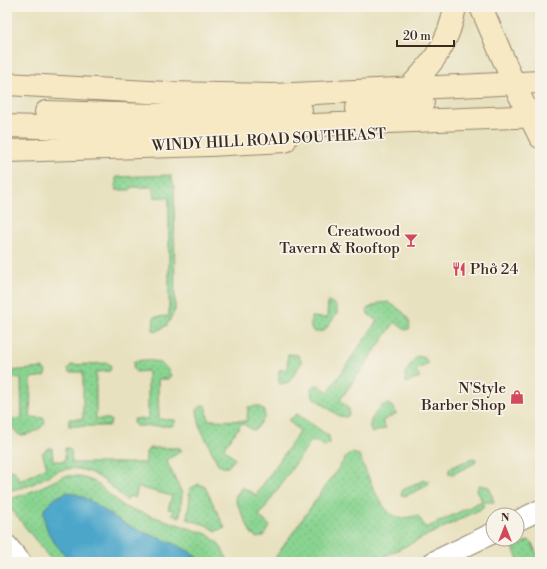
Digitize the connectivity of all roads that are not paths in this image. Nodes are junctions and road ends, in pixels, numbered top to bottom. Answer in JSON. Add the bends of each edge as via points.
{"nodes":[{"id":1,"x":456,"y":7,"type":"edge"},
{"id":2,"x":481,"y":7,"type":"edge"},
{"id":3,"x":540,"y":82,"type":"edge"},
{"id":4,"x":7,"y":84,"type":"edge"},
{"id":5,"x":514,"y":84,"type":"junction"},
{"id":6,"x":407,"y":90,"type":"junction"},
{"id":7,"x":7,"y":111,"type":"edge"},
{"id":8,"x":535,"y":117,"type":"edge"},
{"id":9,"x":7,"y":126,"type":"edge"},
{"id":10,"x":540,"y":137,"type":"edge"},
{"id":11,"x":7,"y":151,"type":"edge"},
{"id":12,"x":540,"y":510,"type":"edge"},
{"id":13,"x":525,"y":517,"type":"edge"},
{"id":14,"x":485,"y":537,"type":"edge"},
{"id":15,"x":7,"y":545,"type":"edge"},
{"id":16,"x":21,"y":562,"type":"edge"},
{"id":17,"x":433,"y":562,"type":"edge"}],
"edges":[{"from":1,"to":6,"type":"main road","via":[[450,33],[440,52]]},
{"from":2,"to":5,"type":"main road"},
{"from":3,"to":5,"type":"main road","name":"WINDY HILL ROAD SOUTHEAST"},
{"from":4,"to":6,"type":"main road","name":"WINDY HILL ROAD SOUTHEAST","via":[[166,93],[273,95]]},
{"from":5,"to":6,"type":"main road","name":"WINDY HILL ROAD SOUTHEAST"},
{"from":5,"to":7,"type":"main road","name":"WINDY HILL ROAD SOUTHEAST","via":[[460,99],[372,108],[155,115]]},
{"from":5,"to":8,"type":"main road"},
{"from":8,"to":9,"type":"main road","name":"WINDY HILL ROAD SOUTHEAST","via":[[162,131]]},
{"from":8,"to":10,"type":"main road"},
{"from":8,"to":11,"type":"main road","name":"WINDY HILL ROAD SOUTHEAST","via":[[464,128],[291,141]]},
{"from":12,"to":13,"type":"street"},
{"from":14,"to":17,"type":"street"},
{"from":15,"to":16,"type":"street"}]}
